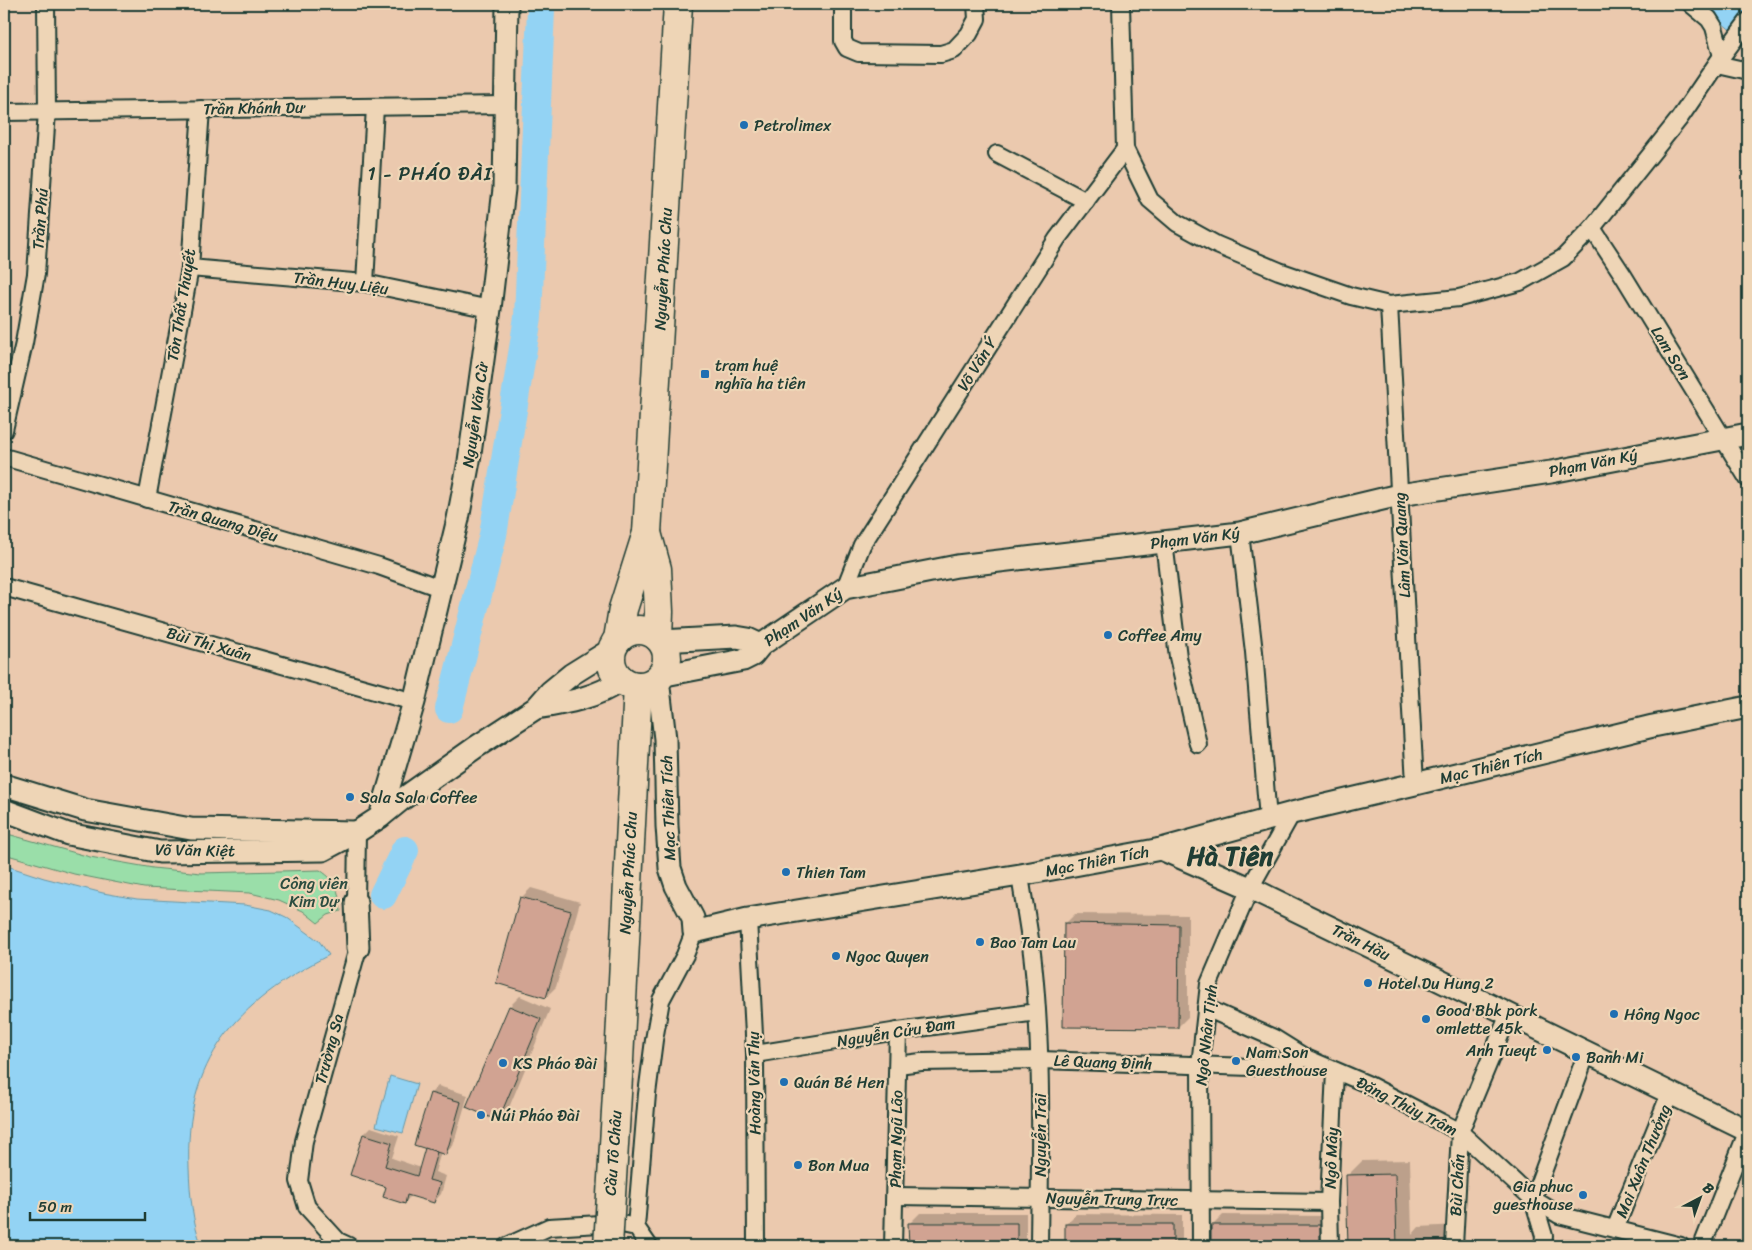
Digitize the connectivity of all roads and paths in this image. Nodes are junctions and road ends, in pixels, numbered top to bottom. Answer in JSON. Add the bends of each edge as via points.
{"nodes":[{"id":1,"x":46,"y":4,"type":"edge"},
{"id":2,"x":506,"y":4,"type":"edge"},
{"id":3,"x":677,"y":4,"type":"edge"},
{"id":4,"x":843,"y":4,"type":"edge"},
{"id":5,"x":976,"y":4,"type":"edge"},
{"id":6,"x":1121,"y":4,"type":"edge"},
{"id":7,"x":1691,"y":4,"type":"edge"},
{"id":8,"x":1748,"y":21,"type":"edge"},
{"id":9,"x":1720,"y":60,"type":"junction"},
{"id":10,"x":1748,"y":71,"type":"edge"},
{"id":11,"x":505,"y":104,"type":"junction"},
{"id":12,"x":375,"y":107,"type":"junction"},
{"id":13,"x":201,"y":109,"type":"junction"},
{"id":14,"x":47,"y":111,"type":"junction"},
{"id":15,"x":4,"y":112,"type":"edge"},
{"id":16,"x":1125,"y":149,"type":"junction"},
{"id":17,"x":997,"y":154,"type":"dead end"},
{"id":18,"x":1086,"y":201,"type":"junction"},
{"id":19,"x":1592,"y":228,"type":"junction"},
{"id":20,"x":190,"y":268,"type":"junction"},
{"id":21,"x":365,"y":283,"type":"junction"},
{"id":22,"x":1390,"y":305,"type":"junction"},
{"id":23,"x":490,"y":309,"type":"junction"},
{"id":24,"x":4,"y":430,"type":"edge"},
{"id":25,"x":1748,"y":434,"type":"edge"},
{"id":26,"x":1724,"y":438,"type":"junction"},
{"id":27,"x":4,"y":457,"type":"edge"},
{"id":28,"x":1748,"y":479,"type":"edge"},
{"id":29,"x":1399,"y":495,"type":"junction"},
{"id":30,"x":147,"y":498,"type":"junction"},
{"id":31,"x":647,"y":533,"type":"junction"},
{"id":32,"x":1240,"y":533,"type":"junction"},
{"id":33,"x":1164,"y":542,"type":"junction"},
{"id":34,"x":4,"y":587,"type":"edge"},
{"id":35,"x":440,"y":588,"type":"junction"},
{"id":36,"x":845,"y":588,"type":"junction"},
{"id":37,"x":660,"y":639,"type":"junction"},
{"id":38,"x":615,"y":644,"type":"junction"},
{"id":39,"x":761,"y":645,"type":"junction"},
{"id":40,"x":644,"y":680,"type":"junction"},
{"id":41,"x":414,"y":702,"type":"junction"},
{"id":42,"x":1748,"y":707,"type":"edge"},
{"id":43,"x":536,"y":708,"type":"junction"},
{"id":44,"x":1198,"y":744,"type":"dead end"},
{"id":45,"x":1414,"y":784,"type":"junction"},
{"id":46,"x":4,"y":785,"type":"edge"},
{"id":47,"x":4,"y":810,"type":"edge"},
{"id":48,"x":1292,"y":812,"type":"junction"},
{"id":49,"x":380,"y":817,"type":"junction"},
{"id":50,"x":1268,"y":819,"type":"junction"},
{"id":51,"x":357,"y":832,"type":"junction"},
{"id":52,"x":1161,"y":849,"type":"junction"},
{"id":53,"x":1020,"y":875,"type":"junction"},
{"id":54,"x":1250,"y":888,"type":"junction"},
{"id":55,"x":356,"y":902,"type":"joint"},
{"id":56,"x":748,"y":919,"type":"junction"},
{"id":57,"x":694,"y":932,"type":"junction"},
{"id":58,"x":358,"y":948,"type":"joint"},
{"id":59,"x":1206,"y":1008,"type":"junction"},
{"id":60,"x":1037,"y":1012,"type":"junction"},
{"id":61,"x":1508,"y":1014,"type":"junction"},
{"id":62,"x":898,"y":1031,"type":"junction"},
{"id":63,"x":1587,"y":1052,"type":"junction"},
{"id":64,"x":755,"y":1054,"type":"junction"},
{"id":65,"x":1306,"y":1058,"type":"junction"},
{"id":66,"x":619,"y":1060,"type":"joint"},
{"id":67,"x":1040,"y":1060,"type":"junction"},
{"id":68,"x":898,"y":1065,"type":"junction"},
{"id":69,"x":1200,"y":1065,"type":"junction"},
{"id":70,"x":1335,"y":1071,"type":"junction"},
{"id":71,"x":1670,"y":1093,"type":"junction"},
{"id":72,"x":1748,"y":1130,"type":"edge"},
{"id":73,"x":1460,"y":1132,"type":"junction"},
{"id":74,"x":894,"y":1196,"type":"junction"},
{"id":75,"x":1040,"y":1198,"type":"junction"},
{"id":76,"x":1533,"y":1199,"type":"junction"},
{"id":77,"x":1200,"y":1200,"type":"junction"},
{"id":78,"x":1329,"y":1202,"type":"junction"},
{"id":79,"x":636,"y":1227,"type":"junction"},
{"id":80,"x":1615,"y":1229,"type":"junction"},
{"id":81,"x":349,"y":1246,"type":"edge"},
{"id":82,"x":507,"y":1246,"type":"edge"},
{"id":83,"x":608,"y":1246,"type":"edge"},
{"id":84,"x":649,"y":1246,"type":"edge"},
{"id":85,"x":756,"y":1246,"type":"edge"},
{"id":86,"x":893,"y":1246,"type":"edge"},
{"id":87,"x":1039,"y":1246,"type":"edge"},
{"id":88,"x":1201,"y":1246,"type":"edge"},
{"id":89,"x":1330,"y":1246,"type":"edge"},
{"id":90,"x":1454,"y":1246,"type":"edge"},
{"id":91,"x":1543,"y":1246,"type":"edge"},
{"id":92,"x":1681,"y":1246,"type":"edge"},
{"id":93,"x":1702,"y":1246,"type":"edge"}],
"edges":[{"from":1,"to":14,"type":"street","name":"Trần Phú"},
{"from":2,"to":11,"type":"street","name":"Nguyễn Văn Cừ"},
{"from":3,"to":31,"type":"highway","name":"Nguyễn Phúc Chu"},
{"from":4,"to":5,"type":"street","via":[[843,41],[847,48],[859,53],[941,54],[954,50],[969,34],[977,19]]},
{"from":6,"to":16,"type":"street"},
{"from":7,"to":9,"type":"street","via":[[1710,19]]},
{"from":8,"to":9,"type":"street"},
{"from":9,"to":10,"type":"street"},
{"from":9,"to":19,"type":"street","via":[[1679,119]]},
{"from":11,"to":12,"type":"street","name":"Trần Khánh Dư"},
{"from":11,"to":23,"type":"street","name":"Nguyễn Văn Cừ","via":[[504,189]]},
{"from":12,"to":13,"type":"street","name":"Trần Khánh Dư"},
{"from":12,"to":21,"type":"street"},
{"from":13,"to":14,"type":"street","name":"Trần Khánh Dư"},
{"from":13,"to":20,"type":"street","name":"Tôn Thất Thuyết"},
{"from":14,"to":15,"type":"street","name":"Trần Khánh Dư"},
{"from":14,"to":24,"type":"street","name":"Trần Phú","via":[[36,274]]},
{"from":16,"to":18,"type":"street","name":"Võ Văn Ý"},
{"from":16,"to":22,"type":"street","via":[[1150,200],[1177,223],[1217,245],[1279,271],[1351,296]]},
{"from":17,"to":18,"type":"street"},
{"from":18,"to":36,"type":"street","name":"Võ Văn Ý","via":[[1057,239],[862,546]]},
{"from":19,"to":22,"type":"street","via":[[1563,258],[1520,282],[1459,298]]},
{"from":19,"to":26,"type":"street","name":"Lam Sơn"},
{"from":20,"to":21,"type":"street","name":"Trần Huy Liệu"},
{"from":20,"to":30,"type":"street","name":"Tôn Thất Thuyết"},
{"from":21,"to":23,"type":"street","name":"Trần Huy Liệu"},
{"from":22,"to":29,"type":"street","name":"Lâm Văn Quang"},
{"from":23,"to":35,"type":"street","name":"Nguyễn Văn Cừ","via":[[470,460]]},
{"from":25,"to":26,"type":"street","name":"Phạm Văn Ký"},
{"from":26,"to":28,"type":"street","name":"Lam Sơn"},
{"from":26,"to":29,"type":"street","name":"Phạm Văn Ký","via":[[1550,472]]},
{"from":27,"to":30,"type":"street","name":"Trần Quang Diệu"},
{"from":29,"to":32,"type":"street","name":"Phạm Văn Ký"},
{"from":29,"to":45,"type":"street","name":"Lâm Văn Quang"},
{"from":30,"to":35,"type":"street","name":"Trần Quang Diệu","via":[[379,566]]},
{"from":31,"to":37,"type":"highway","name":"Nguyễn Phúc Chu","via":[[657,569]]},
{"from":31,"to":38,"type":"highway","name":"Nguyễn Phúc Chu"},
{"from":32,"to":33,"type":"street","name":"Phạm Văn Ký"},
{"from":32,"to":50,"type":"street"},
{"from":33,"to":36,"type":"street","name":"Phạm Văn Ký","via":[[957,566]]},
{"from":33,"to":44,"type":"street","via":[[1178,657]]},
{"from":34,"to":41,"type":"street","name":"Bùi Thị Xuân"},
{"from":35,"to":41,"type":"street","name":"Nguyễn Văn Cừ"},
{"from":36,"to":39,"type":"street","name":"Phạm Văn Ký"},
{"from":37,"to":38,"type":"highway","via":[[651,632],[633,630]]},
{"from":37,"to":39,"type":"street","via":[[736,637]]},
{"from":37,"to":40,"type":"highway","via":[[666,650],[665,668]]},
{"from":38,"to":40,"type":"highway","via":[[612,668]]},
{"from":38,"to":43,"type":"street","name":"Võ Văn Kiệt","via":[[550,692]]},
{"from":39,"to":40,"type":"street","name":"Phạm Văn Ký","via":[[754,655],[742,660]]},
{"from":40,"to":43,"type":"street","name":"Võ Văn Kiệt","via":[[587,698]]},
{"from":40,"to":57,"type":"street","name":"Mạc Thiên Tích","via":[[665,739],[670,868],[693,918]]},
{"from":40,"to":66,"type":"highway","name":"Nguyễn Phúc Chu"},
{"from":41,"to":49,"type":"street","name":"Nguyễn Văn Cừ"},
{"from":42,"to":45,"type":"street","name":"Mạc Thiên Tích","via":[[1653,726]]},
{"from":43,"to":49,"type":"street","name":"Võ Văn Kiệt"},
{"from":45,"to":48,"type":"street","name":"Mạc Thiên Tích"},
{"from":46,"to":51,"type":"street","name":"Võ Văn Kiệt","via":[[85,810],[191,829]]},
{"from":47,"to":51,"type":"street","name":"Võ Văn Kiệt","via":[[68,834],[160,852],[323,850]]},
{"from":48,"to":50,"type":"street","name":"Mạc Thiên Tích"},
{"from":48,"to":54,"type":"street","name":"Ngô Nhân Tịnh"},
{"from":49,"to":51,"type":"street","name":"Võ Văn Kiệt"},
{"from":50,"to":52,"type":"street","name":"Mạc Thiên Tích"},
{"from":51,"to":55,"type":"street","name":"Trường Sa"},
{"from":52,"to":53,"type":"street","name":"Mạc Thiên Tích"},
{"from":52,"to":54,"type":"street","name":"Trần Hầu"},
{"from":53,"to":56,"type":"street","name":"Mạc Thiên Tích"},
{"from":53,"to":60,"type":"street","name":"Nguyễn Trãi"},
{"from":54,"to":59,"type":"street","name":"Ngô Nhân Tịnh","via":[[1209,984]]},
{"from":54,"to":61,"type":"street","name":"Trần Hầu"},
{"from":55,"to":58,"type":"street","name":"Trường Sa"},
{"from":56,"to":57,"type":"street","name":"Mạc Thiên Tích"},
{"from":56,"to":64,"type":"street","name":"Hoàng Văn Thụ"},
{"from":57,"to":79,"type":"street","via":[[661,1000],[647,1094]]},
{"from":58,"to":81,"type":"street","name":"Trường Sa","via":[[304,1141],[299,1181],[307,1208],[338,1240]]},
{"from":59,"to":65,"type":"street","name":"Đặng Thùy Trâm","via":[[1274,1038]]},
{"from":59,"to":69,"type":"street","name":"Ngô Nhân Tịnh"},
{"from":60,"to":62,"type":"street","name":"Nguyễn Cửu Đam"},
{"from":60,"to":67,"type":"street","name":"Nguyễn Trãi"},
{"from":61,"to":63,"type":"street","name":"Trần Hầu"},
{"from":61,"to":73,"type":"street","name":"Bùi Chấn"},
{"from":62,"to":64,"type":"street","name":"Nguyễn Cửu Đam"},
{"from":62,"to":68,"type":"street","name":"Phạm Ngũ Lão"},
{"from":63,"to":71,"type":"street","name":"Trần Hầu"},
{"from":63,"to":76,"type":"street"},
{"from":64,"to":85,"type":"street","name":"Hoàng Văn Thụ"},
{"from":65,"to":69,"type":"street","name":"Lê Quang Định","via":[[1251,1067]]},
{"from":65,"to":70,"type":"street","name":"Đặng Thùy Trâm"},
{"from":66,"to":83,"type":"highway","name":"Cầu Tô Châu","bridge":true},
{"from":67,"to":68,"type":"street","name":"Lê Quang Định"},
{"from":67,"to":69,"type":"street","name":"Lê Quang Định"},
{"from":67,"to":75,"type":"street","name":"Nguyễn Trãi"},
{"from":68,"to":74,"type":"street","name":"Phạm Ngũ Lão"},
{"from":69,"to":77,"type":"street","name":"Ngô Nhân Tịnh"},
{"from":70,"to":73,"type":"street","name":"Đặng Thùy Trâm"},
{"from":70,"to":78,"type":"street","name":"Ngô Mây"},
{"from":71,"to":72,"type":"street","name":"Trần Hầu"},
{"from":71,"to":80,"type":"street","name":"Mai Xuân Thưởng"},
{"from":72,"to":93,"type":"street"},
{"from":73,"to":76,"type":"street","name":"Đặng Thùy Trâm"},
{"from":73,"to":90,"type":"street","name":"Bùi Chấn"},
{"from":74,"to":75,"type":"street","name":"Nguyễn Trung Trực"},
{"from":74,"to":86,"type":"street","name":"Phạm Ngũ Lão"},
{"from":75,"to":77,"type":"street","name":"Nguyễn Trung Trực"},
{"from":75,"to":87,"type":"street","name":"Nguyễn Trãi"},
{"from":76,"to":80,"type":"street","name":"Đặng Thùy Trâm","via":[[1559,1215]]},
{"from":76,"to":91,"type":"street","via":[[1544,1236]]},
{"from":77,"to":78,"type":"street","name":"Nguyễn Trung Trực"},
{"from":77,"to":88,"type":"street","name":"Ngô Nhân Tịnh"},
{"from":78,"to":89,"type":"street","name":"Ngô Mây"},
{"from":79,"to":82,"type":"street","via":[[617,1223],[549,1227]]},
{"from":79,"to":84,"type":"street"},
{"from":80,"to":92,"type":"street","name":"Đặng Thùy Trâm"}]}
